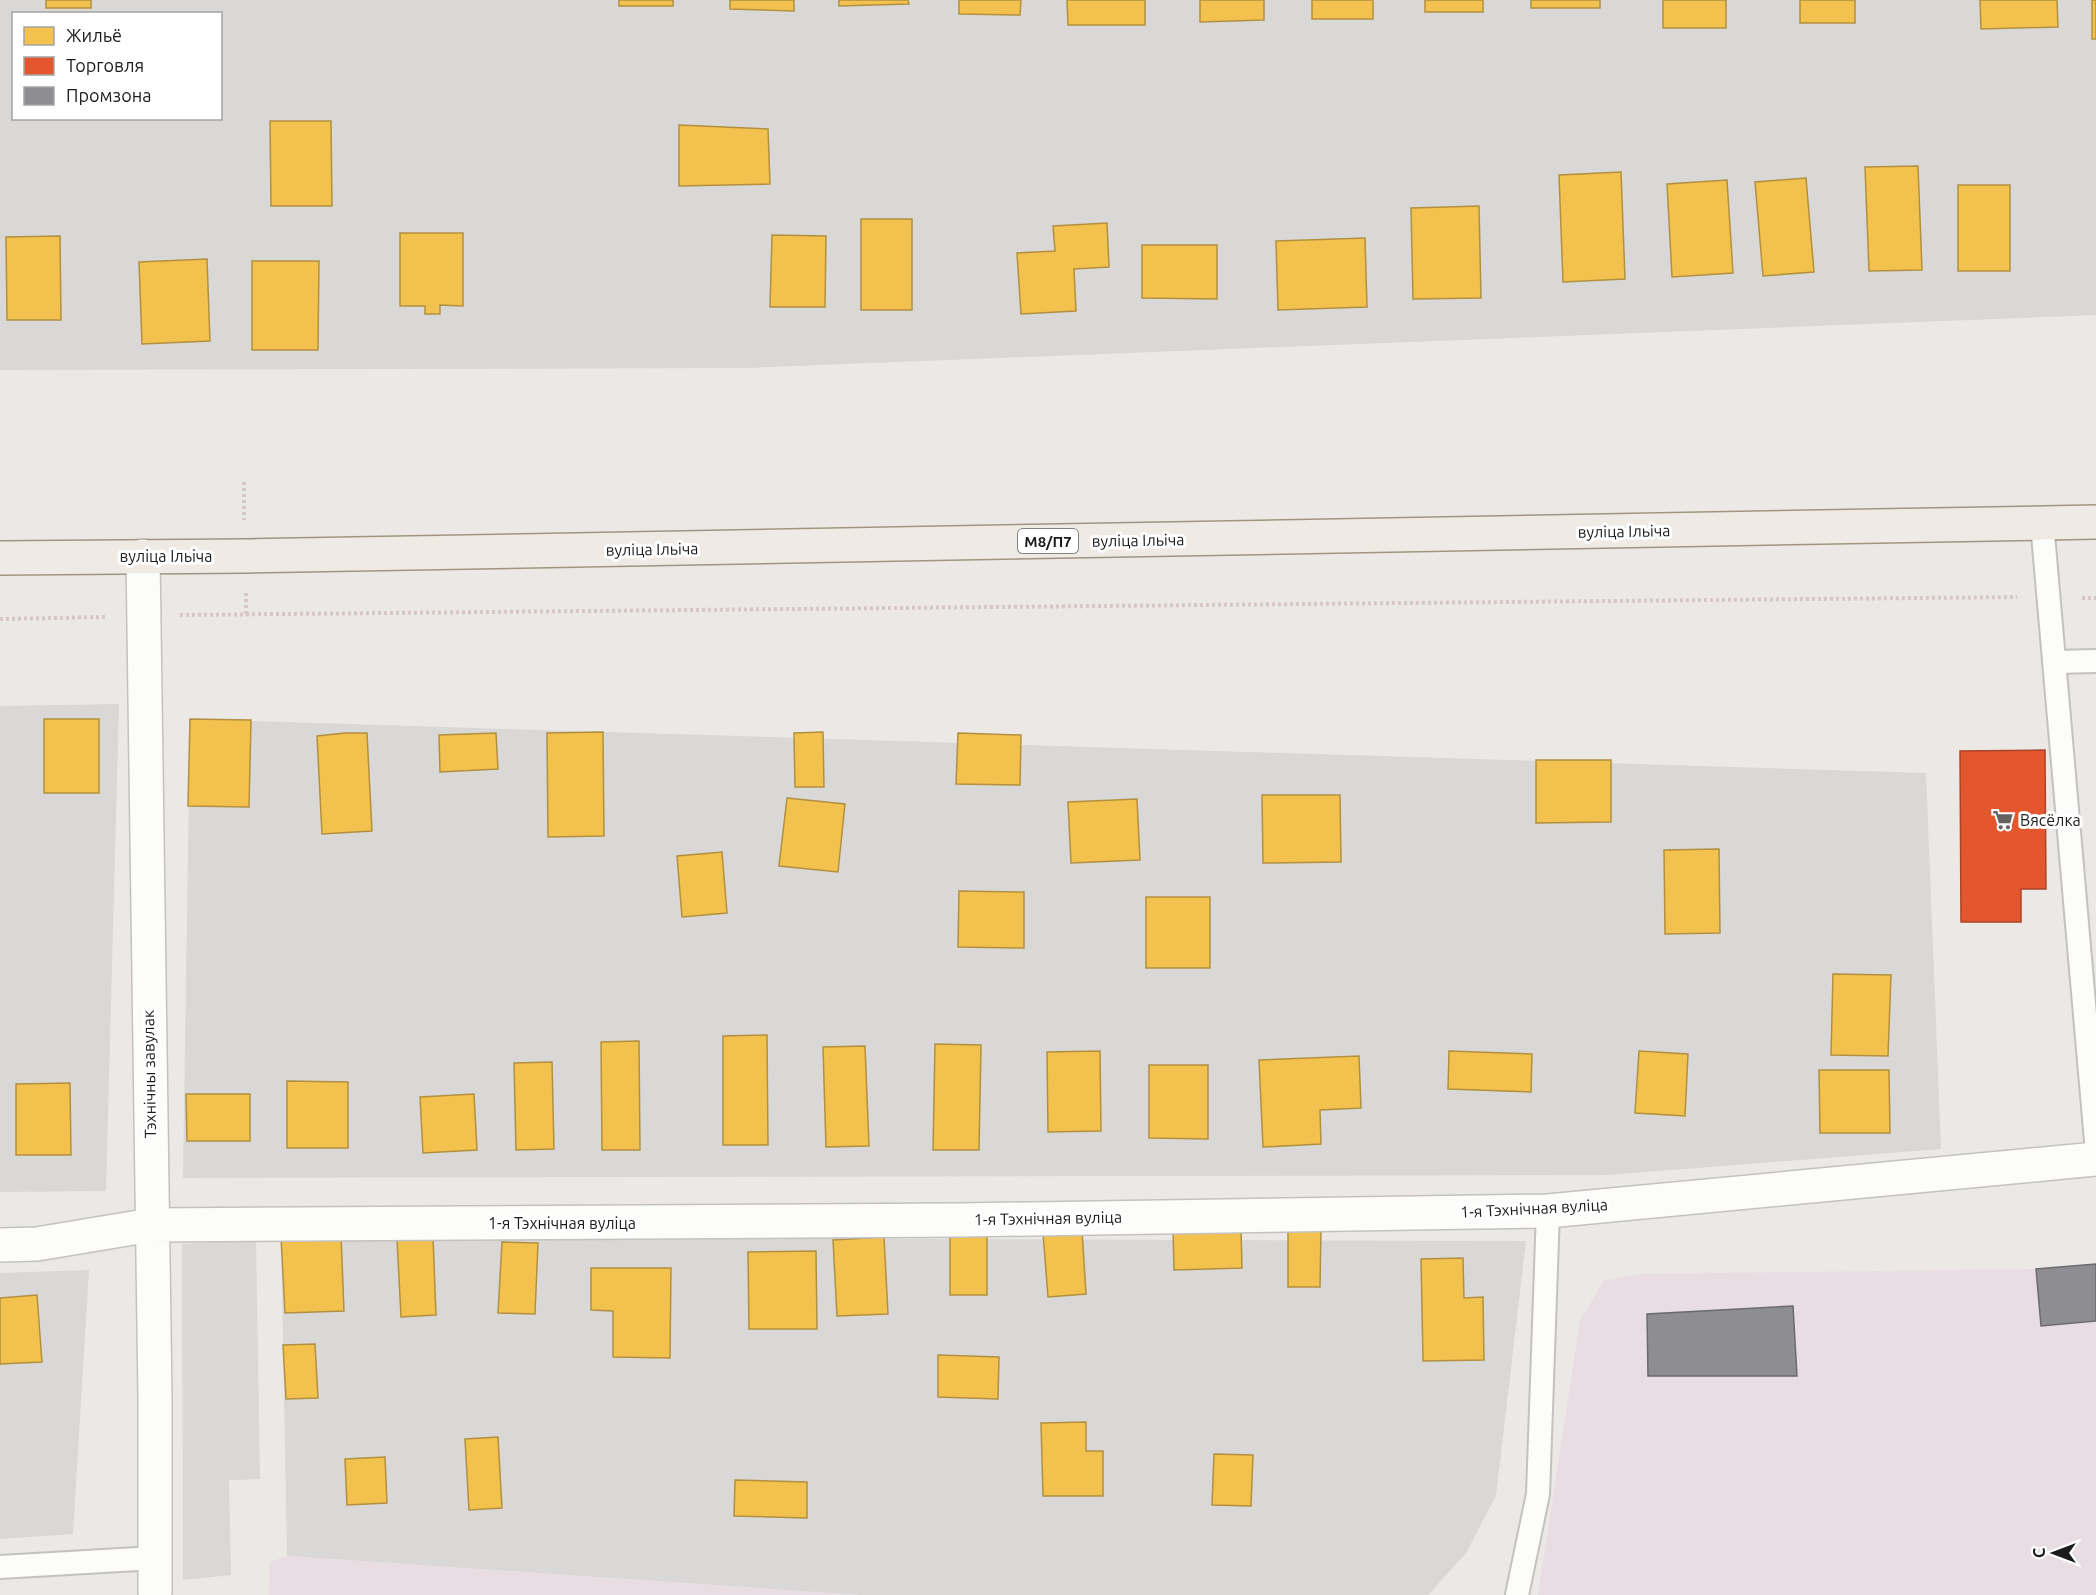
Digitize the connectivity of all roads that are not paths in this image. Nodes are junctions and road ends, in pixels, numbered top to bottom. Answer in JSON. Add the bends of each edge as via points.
{"nodes":[{"id":1,"x":2096,"y":522,"type":"edge"},
{"id":2,"x":2042,"y":523,"type":"junction"},
{"id":3,"x":142,"y":556,"type":"junction"},
{"id":4,"x":0,"y":558,"type":"edge"},
{"id":5,"x":2054,"y":662,"type":"junction"},
{"id":6,"x":2096,"y":662,"type":"edge"},
{"id":7,"x":2096,"y":1141,"type":"edge"},
{"id":8,"x":2096,"y":1159,"type":"edge"},
{"id":9,"x":1548,"y":1211,"type":"junction"},
{"id":10,"x":151,"y":1226,"type":"junction"},
{"id":11,"x":0,"y":1245,"type":"edge"},
{"id":12,"x":155,"y":1558,"type":"junction"},
{"id":13,"x":0,"y":1567,"type":"edge"},
{"id":14,"x":155,"y":1593,"type":"edge"},
{"id":15,"x":1517,"y":1595,"type":"edge"}],
"edges":[{"from":1,"to":2,"type":"main road","name":"вуліца Ільіча","number":"М8/П7"},
{"from":2,"to":3,"type":"main road","name":"вуліца Ільіча","number":"М8/П7"},
{"from":2,"to":5,"type":"lane"},
{"from":3,"to":4,"type":"main road","name":"вуліца Ільіча","number":"М8/П7"},
{"from":3,"to":10,"type":"street","name":"Тэхнічны завулак"},
{"from":5,"to":6,"type":"lane"},
{"from":5,"to":7,"type":"lane"},
{"from":8,"to":9,"type":"street","name":"1-я Тэхнічная вуліца"},
{"from":9,"to":10,"type":"street","name":"1-я Тэхнічная вуліца"},
{"from":9,"to":15,"type":"lane","via":[[1538,1494]]},
{"from":10,"to":11,"type":"street","name":"1-я Тэхнічная вуліца","via":[[38,1244]]},
{"from":10,"to":12,"type":"street","name":"Тэхнічны завулак"},
{"from":12,"to":13,"type":"lane"},
{"from":12,"to":14,"type":"street","name":"Тэхнічны завулак"}]}
